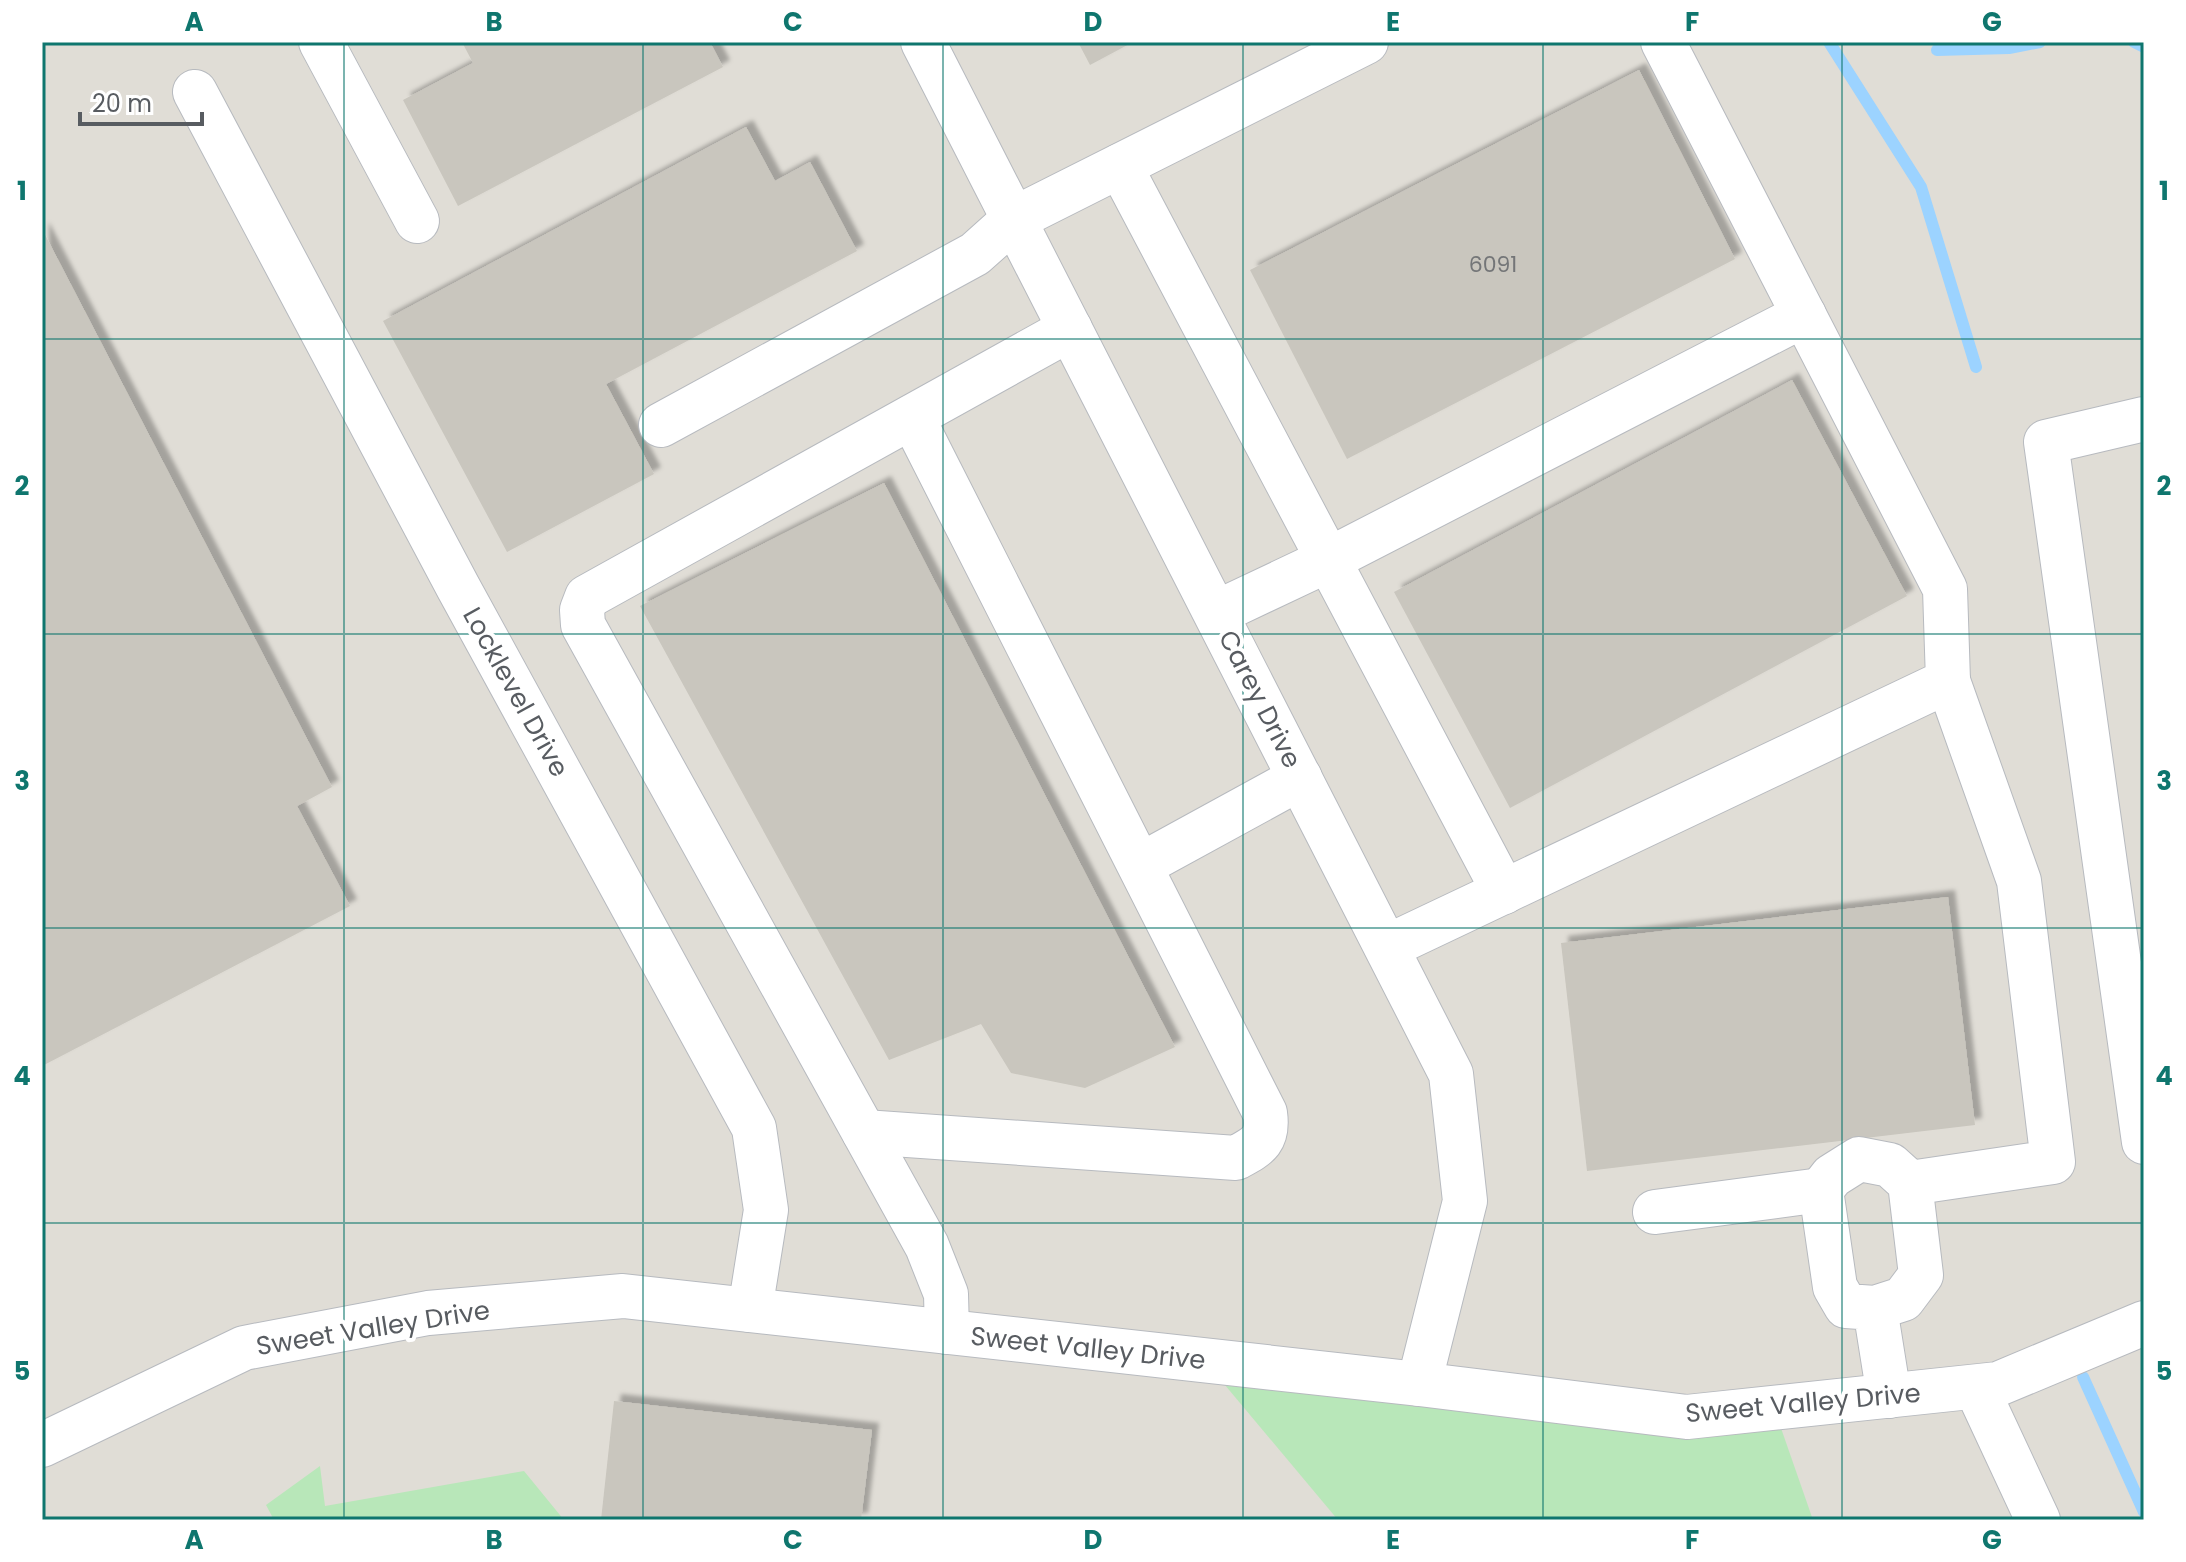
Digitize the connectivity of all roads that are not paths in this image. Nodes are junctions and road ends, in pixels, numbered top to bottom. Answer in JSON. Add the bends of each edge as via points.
{"nodes":[{"id":1,"x":321,"y":42,"type":"edge"},
{"id":2,"x":923,"y":42,"type":"edge"},
{"id":3,"x":1366,"y":42,"type":"edge"},
{"id":4,"x":1663,"y":42,"type":"edge"},
{"id":5,"x":195,"y":92,"type":"dead end"},
{"id":6,"x":1120,"y":166,"type":"junction"},
{"id":7,"x":1014,"y":219,"type":"junction"},
{"id":8,"x":417,"y":221,"type":"dead end"},
{"id":9,"x":1804,"y":315,"type":"junction"},
{"id":10,"x":1070,"y":329,"type":"junction"},
{"id":11,"x":912,"y":417,"type":"junction"},
{"id":12,"x":2144,"y":419,"type":"edge"},
{"id":13,"x":661,"y":425,"type":"dead end"},
{"id":14,"x":1328,"y":560,"type":"junction"},
{"id":15,"x":1216,"y":613,"type":"junction"},
{"id":16,"x":1948,"y":681,"type":"junction"},
{"id":17,"x":1300,"y":778,"type":"junction"},
{"id":18,"x":1141,"y":865,"type":"junction"},
{"id":19,"x":1504,"y":892,"type":"junction"},
{"id":20,"x":1387,"y":947,"type":"junction"},
{"id":21,"x":2140,"y":1090,"type":"edge"},
{"id":22,"x":864,"y":1132,"type":"junction"},
{"id":23,"x":2144,"y":1142,"type":"edge"},
{"id":24,"x":1910,"y":1183,"type":"junction"},
{"id":25,"x":1821,"y":1190,"type":"junction"},
{"id":26,"x":1655,"y":1212,"type":"dead end"},
{"id":27,"x":1875,"y":1308,"type":"junction"},
{"id":28,"x":750,"y":1310,"type":"junction"},
{"id":29,"x":2144,"y":1323,"type":"edge"},
{"id":30,"x":947,"y":1332,"type":"junction"},
{"id":31,"x":1419,"y":1384,"type":"junction"},
{"id":32,"x":1976,"y":1387,"type":"junction"},
{"id":33,"x":1889,"y":1396,"type":"junction"},
{"id":34,"x":42,"y":1445,"type":"edge"},
{"id":35,"x":2038,"y":1520,"type":"edge"}],
"edges":[{"from":1,"to":8,"type":"street"},
{"from":2,"to":7,"type":"street","name":"Carey Drive"},
{"from":3,"to":6,"type":"street"},
{"from":4,"to":9,"type":"street"},
{"from":5,"to":28,"type":"street","name":"Locklevel Drive","via":[[754,1128],[766,1210]]},
{"from":6,"to":7,"type":"street"},
{"from":6,"to":14,"type":"street"},
{"from":7,"to":10,"type":"street","name":"Carey Drive"},
{"from":7,"to":13,"type":"street","via":[[975,254]]},
{"from":9,"to":14,"type":"street"},
{"from":9,"to":16,"type":"street","via":[[1945,589]]},
{"from":10,"to":11,"type":"street"},
{"from":10,"to":15,"type":"street","name":"Carey Drive"},
{"from":11,"to":18,"type":"street"},
{"from":11,"to":22,"type":"street","via":[[587,597],[582,610],[583,625]]},
{"from":12,"to":21,"type":"street","via":[[2046,442]]},
{"from":14,"to":15,"type":"street"},
{"from":14,"to":19,"type":"street"},
{"from":15,"to":17,"type":"street","name":"Carey Drive"},
{"from":16,"to":19,"type":"street"},
{"from":16,"to":24,"type":"street","via":[[2019,881],[2053,1162]]},
{"from":17,"to":18,"type":"street"},
{"from":17,"to":20,"type":"street","name":"Carey Drive"},
{"from":18,"to":22,"type":"street","via":[[1265,1113],[1263,1139],[1254,1148],[1236,1158]]},
{"from":19,"to":20,"type":"street"},
{"from":20,"to":31,"type":"street","name":"Carey Drive","via":[[1451,1074],[1465,1201]]},
{"from":21,"to":23,"type":"street"},
{"from":22,"to":30,"type":"street","via":[[927,1246],[946,1294]]},
{"from":24,"to":25,"type":"street","via":[[1890,1165],[1859,1159]]},
{"from":24,"to":27,"type":"street","via":[[1921,1275],[1903,1299]]},
{"from":25,"to":26,"type":"street"},
{"from":25,"to":27,"type":"street","via":[[1835,1287],[1846,1306]]},
{"from":27,"to":33,"type":"street"},
{"from":28,"to":30,"type":"street","name":"Sweet Valley Drive"},
{"from":28,"to":34,"type":"street","name":"Sweet Valley Drive","via":[[623,1296],[428,1313],[312,1335],[244,1348]]},
{"from":29,"to":32,"type":"street","name":"Sweet Valley Drive","via":[[1998,1384]]},
{"from":30,"to":31,"type":"street","name":"Sweet Valley Drive"},
{"from":31,"to":33,"type":"street","name":"Sweet Valley Drive","via":[[1687,1417]]},
{"from":32,"to":33,"type":"street","name":"Sweet Valley Drive"},
{"from":32,"to":35,"type":"street"}]}
